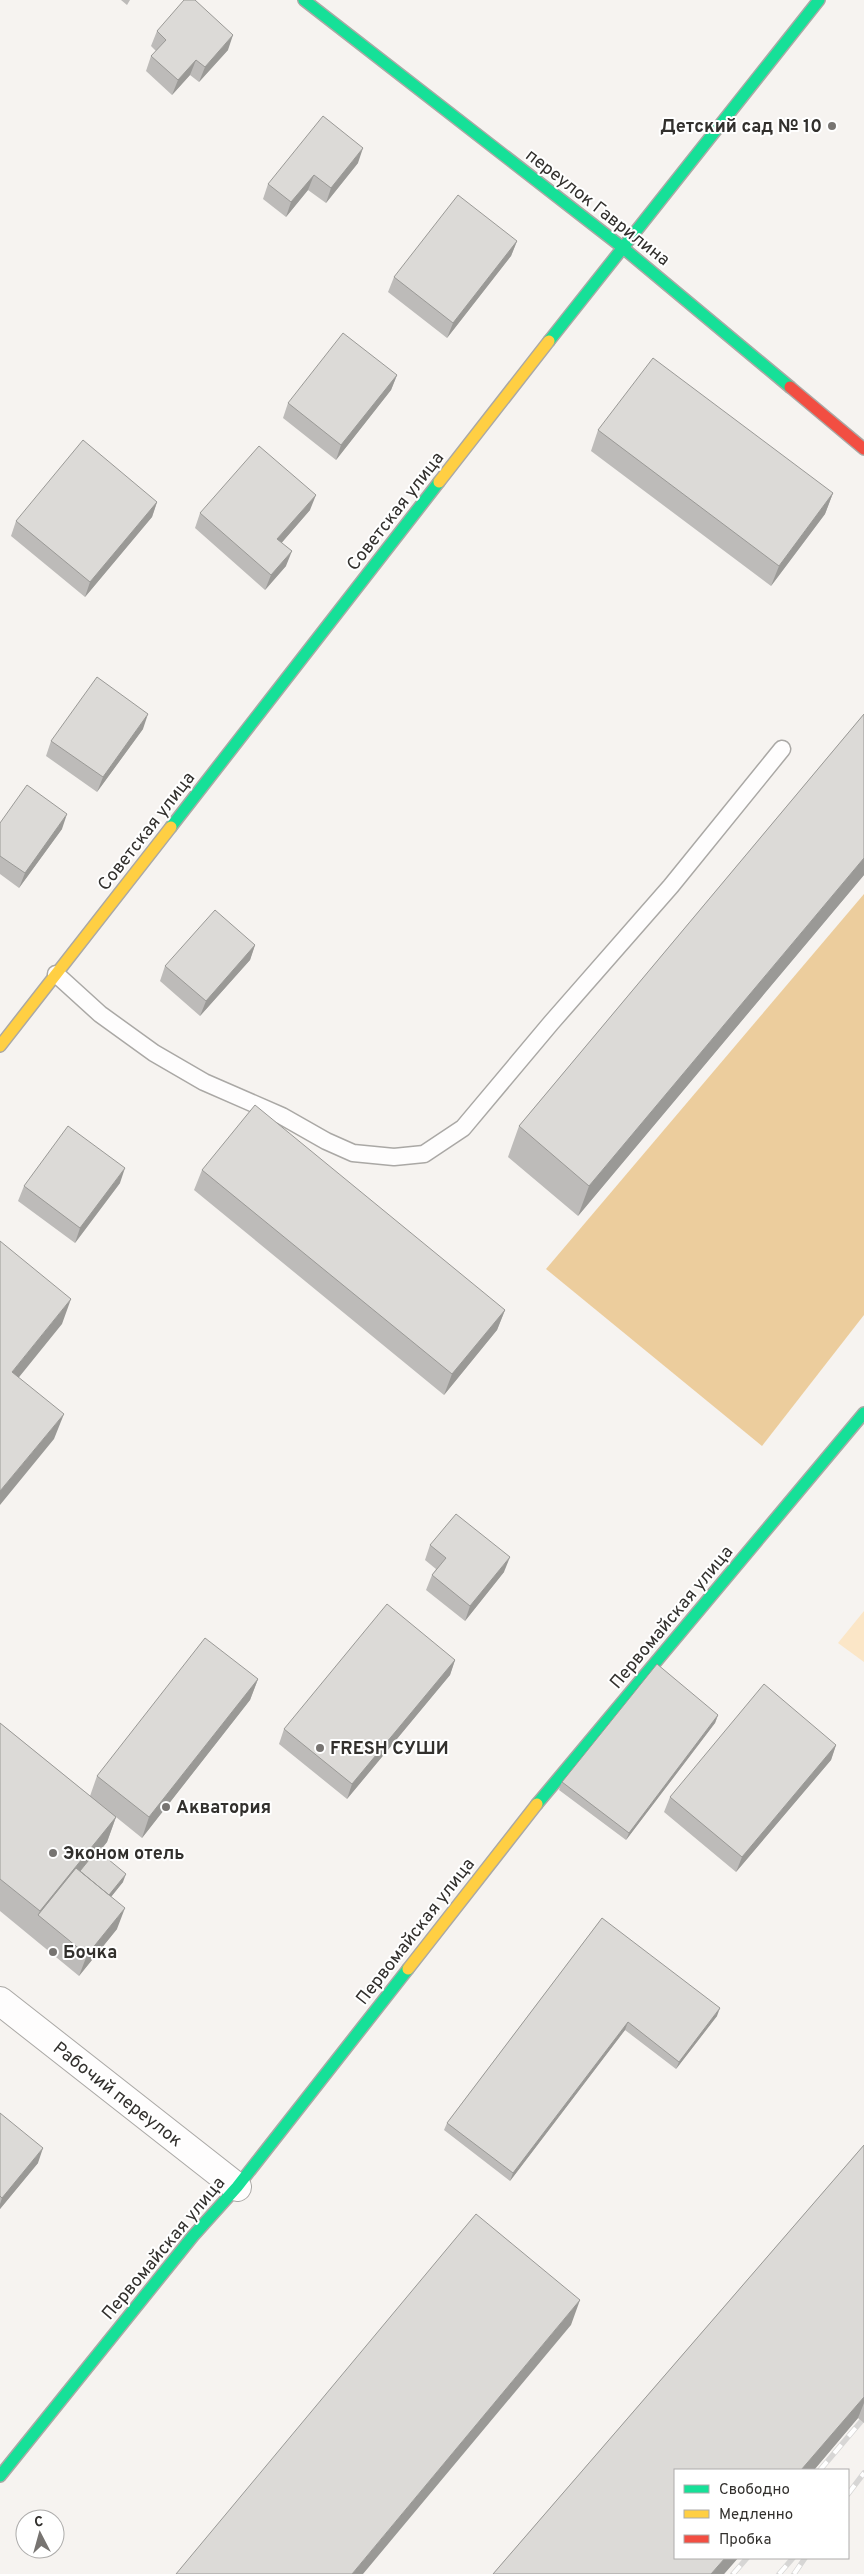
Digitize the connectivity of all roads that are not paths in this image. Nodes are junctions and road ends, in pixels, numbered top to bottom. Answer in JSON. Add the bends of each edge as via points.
{"nodes":[{"id":1,"x":304,"y":0,"type":"edge"},
{"id":2,"x":819,"y":0,"type":"edge"},
{"id":3,"x":622,"y":247,"type":"junction"},
{"id":4,"x":864,"y":449,"type":"edge"},
{"id":5,"x":782,"y":749,"type":"dead end"},
{"id":6,"x":56,"y":974,"type":"junction"},
{"id":7,"x":0,"y":1046,"type":"edge"},
{"id":8,"x":864,"y":1413,"type":"edge"},
{"id":9,"x":0,"y":2001,"type":"edge"},
{"id":10,"x":236,"y":2188,"type":"junction"},
{"id":11,"x":0,"y":2476,"type":"edge"}],
"edges":[{"from":1,"to":3,"type":"street","name":"переулок Гаврилина"},
{"from":2,"to":3,"type":"street","name":"Советская улица"},
{"from":3,"to":4,"type":"street","name":"переулок Гаврилина"},
{"from":3,"to":6,"type":"street","name":"Советская улица"},
{"from":5,"to":6,"type":"lane","via":[[671,886],[463,1128],[424,1154],[394,1157],[353,1153],[326,1142],[282,1116],[204,1082],[154,1053],[100,1014]]},
{"from":6,"to":7,"type":"street","name":"Советская улица"},
{"from":8,"to":10,"type":"street","name":"Первомайская улица","via":[[533,1809]]},
{"from":9,"to":10,"type":"street","name":"Рабочий переулок"},
{"from":10,"to":11,"type":"street","name":"Первомайская улица","via":[[193,2236]]}]}
